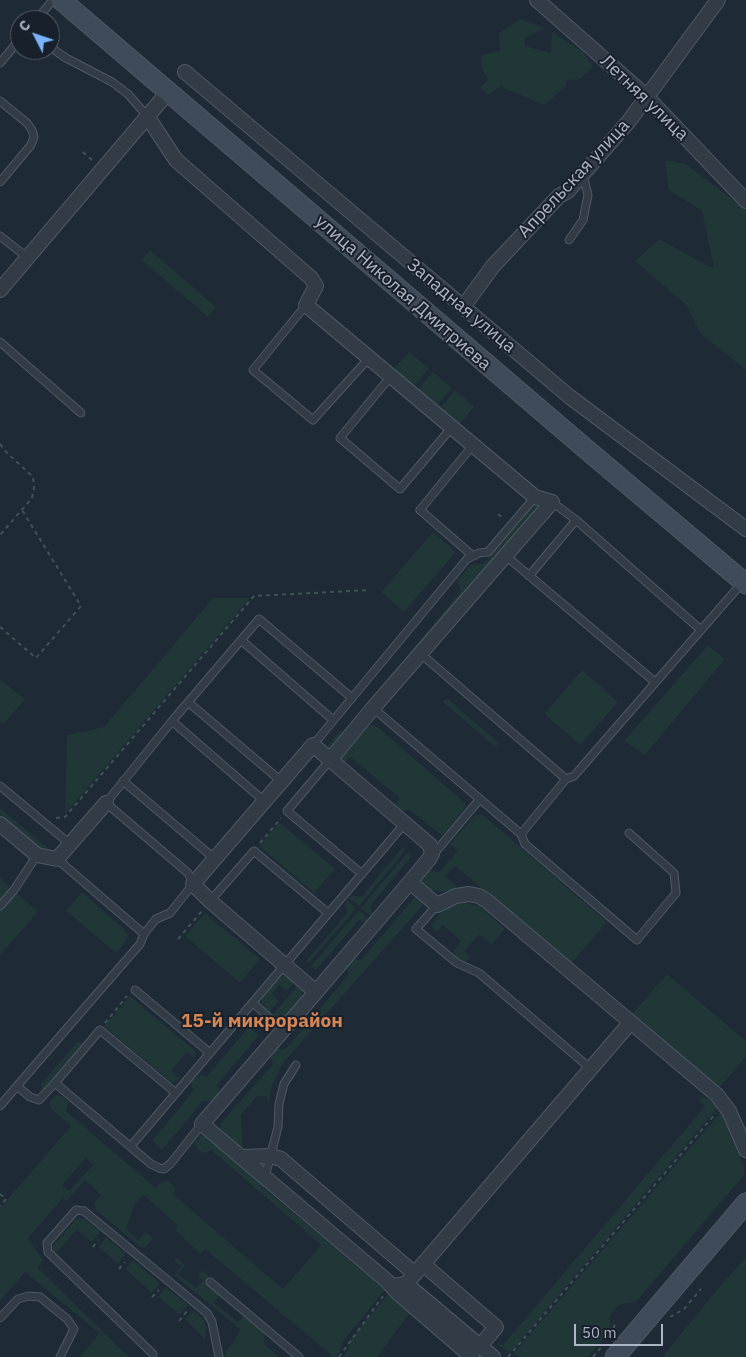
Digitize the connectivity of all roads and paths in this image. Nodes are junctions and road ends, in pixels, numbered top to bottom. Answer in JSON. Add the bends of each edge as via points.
{"nodes":[{"id":1,"x":53,"y":0,"type":"edge"},
{"id":2,"x":61,"y":0,"type":"edge"},
{"id":3,"x":537,"y":0,"type":"edge"},
{"id":4,"x":718,"y":0,"type":"edge"},
{"id":5,"x":44,"y":10,"type":"edge"},
{"id":6,"x":10,"y":51,"type":"edge"},
{"id":7,"x":60,"y":54,"type":"edge"},
{"id":8,"x":0,"y":63,"type":"edge"},
{"id":9,"x":185,"y":72,"type":"dead end"},
{"id":10,"x":169,"y":92,"type":"junction"},
{"id":11,"x":646,"y":96,"type":"junction"},
{"id":12,"x":0,"y":101,"type":"edge"},
{"id":13,"x":147,"y":116,"type":"junction"},
{"id":14,"x":583,"y":174,"type":"junction"},
{"id":15,"x":0,"y":182,"type":"edge"},
{"id":16,"x":746,"y":201,"type":"edge"},
{"id":17,"x":0,"y":236,"type":"edge"},
{"id":18,"x":570,"y":240,"type":"dead end"},
{"id":19,"x":28,"y":258,"type":"junction"},
{"id":20,"x":0,"y":290,"type":"edge"},
{"id":21,"x":306,"y":305,"type":"junction"},
{"id":22,"x":463,"y":307,"type":"junction"},
{"id":23,"x":0,"y":342,"type":"edge"},
{"id":24,"x":370,"y":358,"type":"junction"},
{"id":25,"x":392,"y":376,"type":"junction"},
{"id":26,"x":81,"y":413,"type":"dead end"},
{"id":27,"x":452,"y":427,"type":"junction"},
{"id":28,"x":0,"y":444,"type":"edge"},
{"id":29,"x":474,"y":445,"type":"junction"},
{"id":30,"x":535,"y":496,"type":"junction"},
{"id":31,"x":552,"y":502,"type":"junction"},
{"id":32,"x":22,"y":510,"type":"junction"},
{"id":33,"x":498,"y":514,"type":"dead end"},
{"id":34,"x":576,"y":520,"type":"junction"},
{"id":35,"x":506,"y":521,"type":"dead end"},
{"id":36,"x":746,"y":529,"type":"edge"},
{"id":37,"x":0,"y":535,"type":"edge"},
{"id":38,"x":476,"y":555,"type":"junction"},
{"id":39,"x":506,"y":556,"type":"junction"},
{"id":40,"x":529,"y":576,"type":"junction"},
{"id":41,"x":745,"y":583,"type":"edge"},
{"id":42,"x":0,"y":626,"type":"edge"},
{"id":43,"x":701,"y":630,"type":"junction"},
{"id":44,"x":241,"y":640,"type":"junction"},
{"id":45,"x":422,"y":654,"type":"junction"},
{"id":46,"x":655,"y":682,"type":"junction"},
{"id":47,"x":352,"y":698,"type":"junction"},
{"id":48,"x":188,"y":702,"type":"junction"},
{"id":49,"x":373,"y":708,"type":"junction"},
{"id":50,"x":333,"y":720,"type":"junction"},
{"id":51,"x":172,"y":721,"type":"junction"},
{"id":52,"x":313,"y":745,"type":"junction"},
{"id":53,"x":330,"y":760,"type":"junction"},
{"id":54,"x":566,"y":779,"type":"junction"},
{"id":55,"x":123,"y":781,"type":"junction"},
{"id":56,"x":281,"y":781,"type":"junction"},
{"id":57,"x":0,"y":786,"type":"edge"},
{"id":58,"x":479,"y":800,"type":"junction"},
{"id":59,"x":264,"y":801,"type":"junction"},
{"id":60,"x":106,"y":803,"type":"junction"},
{"id":61,"x":287,"y":811,"type":"junction"},
{"id":62,"x":405,"y":823,"type":"junction"},
{"id":63,"x":0,"y":824,"type":"edge"},
{"id":64,"x":629,"y":833,"type":"dead end"},
{"id":65,"x":521,"y":834,"type":"junction"},
{"id":66,"x":70,"y":844,"type":"junction"},
{"id":67,"x":254,"y":850,"type":"junction"},
{"id":68,"x":37,"y":855,"type":"junction"},
{"id":69,"x":57,"y":859,"type":"junction"},
{"id":70,"x":215,"y":859,"type":"junction"},
{"id":71,"x":430,"y":859,"type":"junction"},
{"id":72,"x":362,"y":874,"type":"junction"},
{"id":73,"x":410,"y":882,"type":"junction"},
{"id":74,"x":193,"y":884,"type":"junction"},
{"id":75,"x":210,"y":902,"type":"junction"},
{"id":76,"x":437,"y":905,"type":"junction"},
{"id":77,"x":0,"y":906,"type":"edge"},
{"id":78,"x":328,"y":913,"type":"junction"},
{"id":79,"x":144,"y":934,"type":"junction"},
{"id":80,"x":178,"y":939,"type":"dead end"},
{"id":81,"x":285,"y":965,"type":"junction"},
{"id":82,"x":135,"y":990,"type":"dead end"},
{"id":83,"x":316,"y":992,"type":"junction"},
{"id":84,"x":128,"y":994,"type":"dead end"},
{"id":85,"x":253,"y":1003,"type":"junction"},
{"id":86,"x":630,"y":1022,"type":"junction"},
{"id":87,"x":103,"y":1025,"type":"dead end"},
{"id":88,"x":283,"y":1030,"type":"junction"},
{"id":89,"x":210,"y":1053,"type":"junction"},
{"id":90,"x":296,"y":1065,"type":"dead end"},
{"id":91,"x":591,"y":1069,"type":"junction"},
{"id":92,"x":55,"y":1084,"type":"junction"},
{"id":93,"x":17,"y":1086,"type":"junction"},
{"id":94,"x":176,"y":1093,"type":"junction"},
{"id":95,"x":724,"y":1103,"type":"junction"},
{"id":96,"x":0,"y":1106,"type":"edge"},
{"id":97,"x":202,"y":1124,"type":"junction"},
{"id":98,"x":131,"y":1146,"type":"junction"},
{"id":99,"x":746,"y":1150,"type":"edge"},
{"id":100,"x":271,"y":1156,"type":"junction"},
{"id":101,"x":242,"y":1157,"type":"junction"},
{"id":102,"x":265,"y":1177,"type":"junction"},
{"id":103,"x":0,"y":1194,"type":"edge"},
{"id":104,"x":746,"y":1202,"type":"edge"},
{"id":105,"x":0,"y":1206,"type":"edge"},
{"id":106,"x":98,"y":1240,"type":"dead end"},
{"id":107,"x":93,"y":1246,"type":"dead end"},
{"id":108,"x":125,"y":1262,"type":"dead end"},
{"id":109,"x":119,"y":1269,"type":"dead end"},
{"id":110,"x":210,"y":1282,"type":"dead end"},
{"id":111,"x":404,"y":1282,"type":"junction"},
{"id":112,"x":701,"y":1288,"type":"dead end"},
{"id":113,"x":159,"y":1290,"type":"dead end"},
{"id":114,"x":152,"y":1298,"type":"dead end"},
{"id":115,"x":187,"y":1311,"type":"dead end"},
{"id":116,"x":670,"y":1317,"type":"dead end"},
{"id":117,"x":0,"y":1318,"type":"edge"},
{"id":118,"x":616,"y":1320,"type":"dead end"},
{"id":119,"x":179,"y":1321,"type":"dead end"},
{"id":120,"x":476,"y":1352,"type":"edge"},
{"id":121,"x":153,"y":1354,"type":"dead end"},
{"id":122,"x":509,"y":1356,"type":"edge"},
{"id":123,"x":60,"y":1357,"type":"edge"},
{"id":124,"x":219,"y":1357,"type":"edge"},
{"id":125,"x":299,"y":1357,"type":"edge"},
{"id":126,"x":339,"y":1357,"type":"edge"},
{"id":127,"x":492,"y":1357,"type":"edge"},
{"id":128,"x":513,"y":1357,"type":"edge"},
{"id":129,"x":594,"y":1357,"type":"edge"},
{"id":130,"x":615,"y":1357,"type":"edge"}],
"edges":[{"from":1,"to":5,"type":"lane"},
{"from":2,"to":10,"type":"main road","name":"улица Николая Дмитриева"},
{"from":3,"to":11,"type":"street","name":"Летняя улица"},
{"from":4,"to":11,"type":"street","name":"Апрельская улица"},
{"from":6,"to":8,"type":"lane"},
{"from":7,"to":13,"type":"lane","via":[[112,82],[128,94]]},
{"from":9,"to":22,"type":"street","name":"Западная улица"},
{"from":10,"to":13,"type":"street"},
{"from":10,"to":41,"type":"main road","name":"улица Николая Дмитриева"},
{"from":11,"to":14,"type":"street","name":"Апрельская улица"},
{"from":11,"to":16,"type":"street","name":"Летняя улица"},
{"from":12,"to":15,"type":"lane","via":[[27,123],[34,137]]},
{"from":13,"to":19,"type":"street"},
{"from":13,"to":21,"type":"street","via":[[176,160],[311,278],[316,286]]},
{"from":14,"to":18,"type":"lane","via":[[588,195],[583,220]]},
{"from":14,"to":22,"type":"street","name":"Апрельская улица","via":[[492,266]]},
{"from":17,"to":19,"type":"lane"},
{"from":19,"to":20,"type":"street"},
{"from":21,"to":24,"type":"street"},
{"from":21,"to":24,"type":"lane","via":[[253,370],[313,420]]},
{"from":22,"to":36,"type":"street","name":"Западная улица","via":[[570,397]]},
{"from":23,"to":26,"type":"lane"},
{"from":24,"to":25,"type":"street"},
{"from":25,"to":27,"type":"street"},
{"from":25,"to":27,"type":"lane","via":[[340,438],[400,489]]},
{"from":27,"to":29,"type":"street"},
{"from":28,"to":32,"type":"path","via":[[33,477],[32,498]]},
{"from":29,"to":30,"type":"street"},
{"from":29,"to":38,"type":"lane","via":[[420,510]]},
{"from":30,"to":31,"type":"street"},
{"from":30,"to":38,"type":"lane","via":[[488,552]]},
{"from":31,"to":34,"type":"lane"},
{"from":31,"to":39,"type":"street"},
{"from":32,"to":37,"type":"path"},
{"from":32,"to":42,"type":"path","via":[[82,606],[36,658]]},
{"from":33,"to":35,"type":"path"},
{"from":34,"to":40,"type":"lane"},
{"from":34,"to":43,"type":"lane"},
{"from":38,"to":47,"type":"lane","via":[[467,559]]},
{"from":39,"to":40,"type":"lane"},
{"from":39,"to":45,"type":"street"},
{"from":40,"to":46,"type":"lane"},
{"from":41,"to":43,"type":"lane"},
{"from":43,"to":46,"type":"lane"},
{"from":44,"to":47,"type":"lane","via":[[259,619]]},
{"from":44,"to":48,"type":"lane"},
{"from":44,"to":50,"type":"lane"},
{"from":45,"to":49,"type":"street"},
{"from":45,"to":54,"type":"lane"},
{"from":46,"to":54,"type":"lane","via":[[574,776]]},
{"from":47,"to":50,"type":"lane"},
{"from":48,"to":51,"type":"lane"},
{"from":48,"to":56,"type":"lane"},
{"from":49,"to":53,"type":"street"},
{"from":49,"to":58,"type":"lane"},
{"from":50,"to":52,"type":"lane"},
{"from":51,"to":55,"type":"lane"},
{"from":51,"to":59,"type":"lane"},
{"from":52,"to":53,"type":"street"},
{"from":52,"to":56,"type":"street"},
{"from":53,"to":61,"type":"lane"},
{"from":53,"to":62,"type":"street"},
{"from":54,"to":65,"type":"lane"},
{"from":55,"to":60,"type":"lane"},
{"from":55,"to":70,"type":"lane"},
{"from":56,"to":59,"type":"street"},
{"from":57,"to":66,"type":"lane"},
{"from":58,"to":65,"type":"lane"},
{"from":58,"to":71,"type":"lane"},
{"from":59,"to":70,"type":"street"},
{"from":60,"to":66,"type":"street"},
{"from":60,"to":74,"type":"lane","via":[[188,873]]},
{"from":61,"to":67,"type":"path"},
{"from":61,"to":72,"type":"lane"},
{"from":62,"to":71,"type":"street","via":[[430,845]]},
{"from":62,"to":72,"type":"lane"},
{"from":63,"to":68,"type":"street"},
{"from":64,"to":65,"type":"lane","via":[[674,873],[676,893],[637,940],[525,844]]},
{"from":66,"to":69,"type":"street"},
{"from":67,"to":75,"type":"lane"},
{"from":67,"to":78,"type":"lane"},
{"from":68,"to":69,"type":"street"},
{"from":68,"to":77,"type":"lane"},
{"from":69,"to":79,"type":"lane"},
{"from":70,"to":74,"type":"street"},
{"from":71,"to":73,"type":"street"},
{"from":72,"to":78,"type":"lane"},
{"from":73,"to":76,"type":"street"},
{"from":73,"to":83,"type":"street"},
{"from":74,"to":75,"type":"street"},
{"from":74,"to":79,"type":"lane","via":[[170,913],[156,919]]},
{"from":75,"to":80,"type":"path"},
{"from":75,"to":81,"type":"street"},
{"from":76,"to":86,"type":"street","via":[[456,896],[479,896]]},
{"from":76,"to":91,"type":"lane","via":[[416,929],[457,964],[479,973]]},
{"from":78,"to":81,"type":"lane"},
{"from":79,"to":93,"type":"lane","via":[[140,944]]},
{"from":81,"to":83,"type":"street"},
{"from":81,"to":85,"type":"lane"},
{"from":82,"to":89,"type":"lane"},
{"from":83,"to":88,"type":"street"},
{"from":84,"to":87,"type":"path"},
{"from":85,"to":88,"type":"lane"},
{"from":85,"to":89,"type":"lane"},
{"from":86,"to":91,"type":"street"},
{"from":86,"to":95,"type":"street"},
{"from":88,"to":97,"type":"street"},
{"from":89,"to":94,"type":"lane"},
{"from":90,"to":100,"type":"lane","via":[[284,1084]]},
{"from":91,"to":111,"type":"street"},
{"from":92,"to":93,"type":"lane","via":[[39,1100]]},
{"from":92,"to":94,"type":"lane","via":[[100,1030]]},
{"from":92,"to":98,"type":"lane"},
{"from":93,"to":96,"type":"lane"},
{"from":94,"to":98,"type":"lane"},
{"from":95,"to":99,"type":"street"},
{"from":95,"to":122,"type":"path"},
{"from":97,"to":98,"type":"lane","via":[[164,1169],[155,1167]]},
{"from":97,"to":101,"type":"street"},
{"from":100,"to":101,"type":"street"},
{"from":100,"to":102,"type":"lane"},
{"from":100,"to":111,"type":"street","via":[[281,1159]]},
{"from":101,"to":102,"type":"street"},
{"from":102,"to":111,"type":"street"},
{"from":103,"to":105,"type":"path","via":[[6,1199]]},
{"from":104,"to":130,"type":"main road"},
{"from":106,"to":107,"type":"path"},
{"from":108,"to":109,"type":"path"},
{"from":110,"to":125,"type":"lane"},
{"from":111,"to":120,"type":"street"},
{"from":111,"to":120,"type":"street","via":[[496,1327]]},
{"from":111,"to":126,"type":"path"},
{"from":112,"to":116,"type":"path","via":[[684,1309]]},
{"from":113,"to":114,"type":"path"},
{"from":115,"to":119,"type":"path"},
{"from":117,"to":123,"type":"lane","via":[[18,1300],[40,1297],[74,1329]]},
{"from":118,"to":129,"type":"path","via":[[612,1335]]},
{"from":120,"to":127,"type":"street"},
{"from":121,"to":124,"type":"lane","via":[[48,1252],[46,1243],[76,1210],[84,1211],[207,1313]]},
{"from":122,"to":128,"type":"path"}]}
